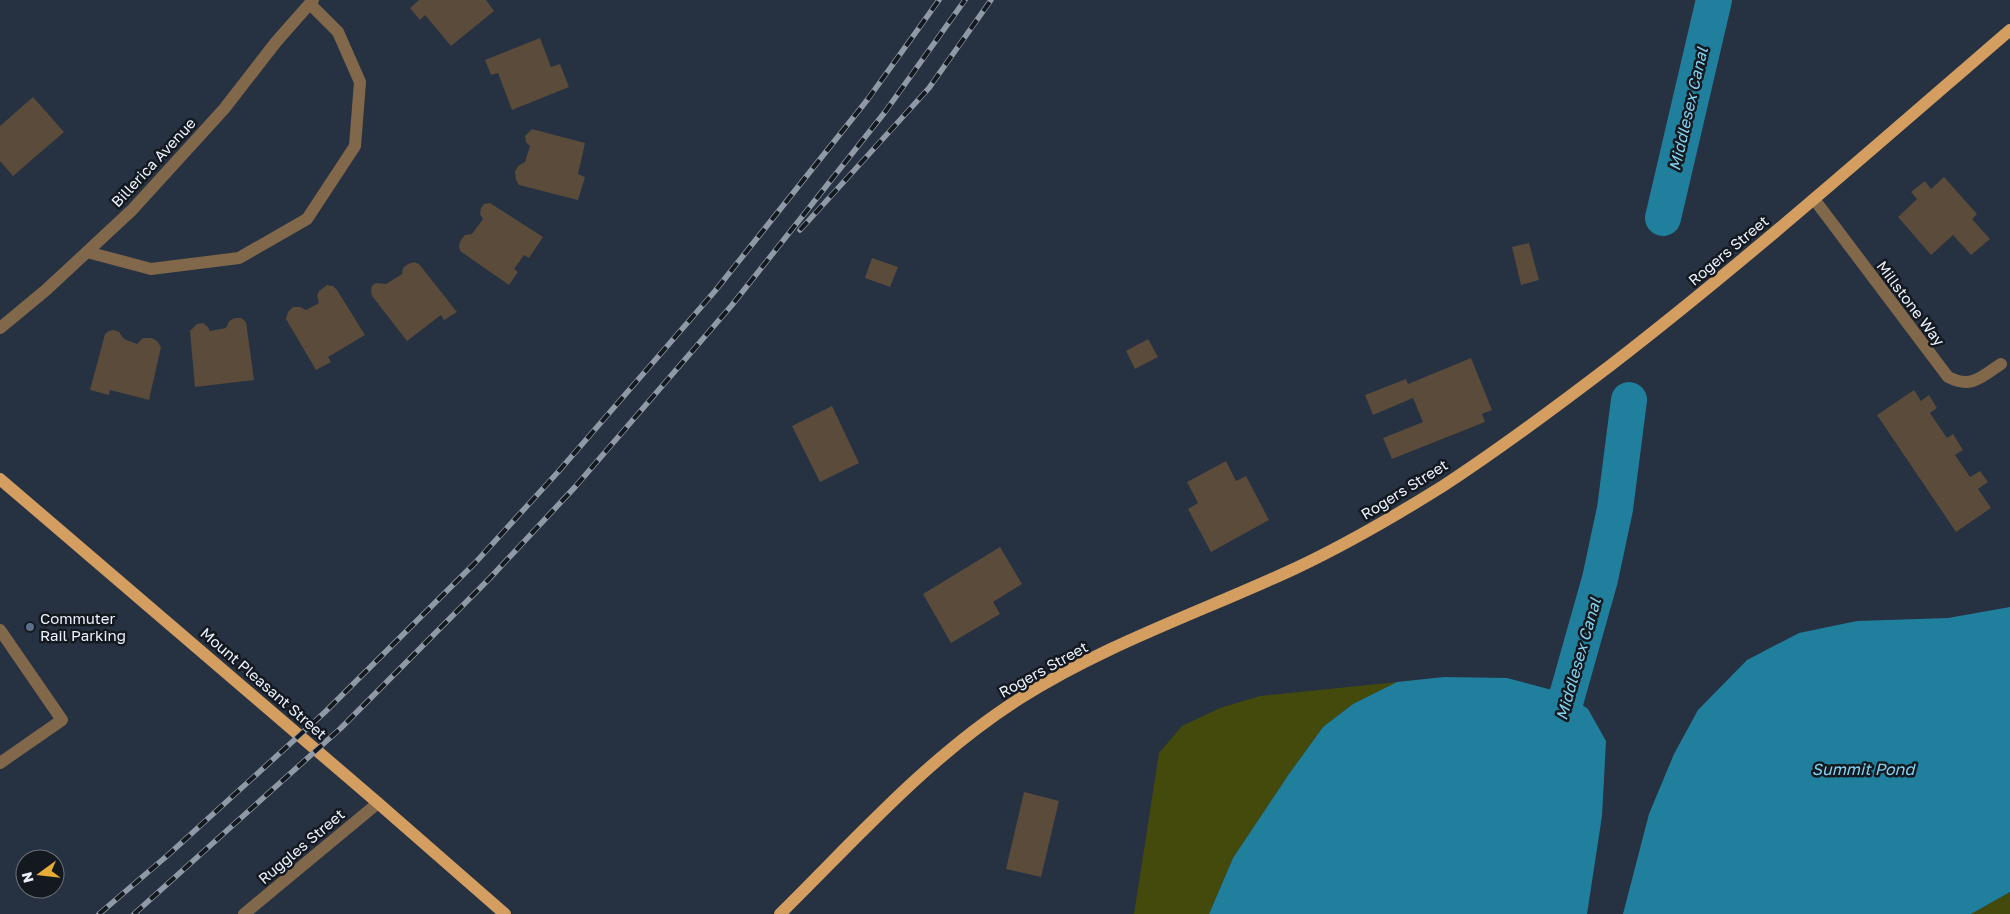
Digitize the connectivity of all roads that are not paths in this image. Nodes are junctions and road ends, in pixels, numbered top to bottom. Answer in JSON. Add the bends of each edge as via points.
{"nodes":[{"id":1,"x":311,"y":2,"type":"edge"},
{"id":2,"x":2010,"y":30,"type":"edge"},
{"id":3,"x":1814,"y":200,"type":"junction"},
{"id":4,"x":87,"y":252,"type":"junction"},
{"id":5,"x":0,"y":328,"type":"edge"},
{"id":6,"x":2001,"y":364,"type":"dead end"},
{"id":7,"x":0,"y":479,"type":"edge"},
{"id":8,"x":0,"y":630,"type":"edge"},
{"id":9,"x":0,"y":763,"type":"edge"},
{"id":10,"x":378,"y":803,"type":"junction"},
{"id":11,"x":244,"y":914,"type":"edge"},
{"id":12,"x":505,"y":914,"type":"edge"},
{"id":13,"x":780,"y":914,"type":"edge"}],
"edges":[{"from":1,"to":4,"type":"street","name":"Billerica Avenue","via":[[176,163]]},
{"from":1,"to":4,"type":"street","via":[[338,32],[360,82],[356,146],[307,219],[239,258],[151,269]]},
{"from":2,"to":3,"type":"main road","name":"Rogers Street"},
{"from":3,"to":6,"type":"street","name":"Millstone Way","via":[[1948,377],[1970,383]]},
{"from":3,"to":13,"type":"main road","name":"Rogers Street","via":[[1667,321],[1513,438],[1397,514],[1295,568],[1120,645],[1022,697],[976,728],[935,762]]},
{"from":4,"to":5,"type":"street","name":"Billerica Avenue"},
{"from":7,"to":10,"type":"main road","name":"Mount Pleasant Street"},
{"from":8,"to":9,"type":"street","via":[[62,720]]},
{"from":10,"to":11,"type":"street","name":"Ruggles Street"},
{"from":10,"to":12,"type":"main road","name":"Mount Pleasant Street"}]}
